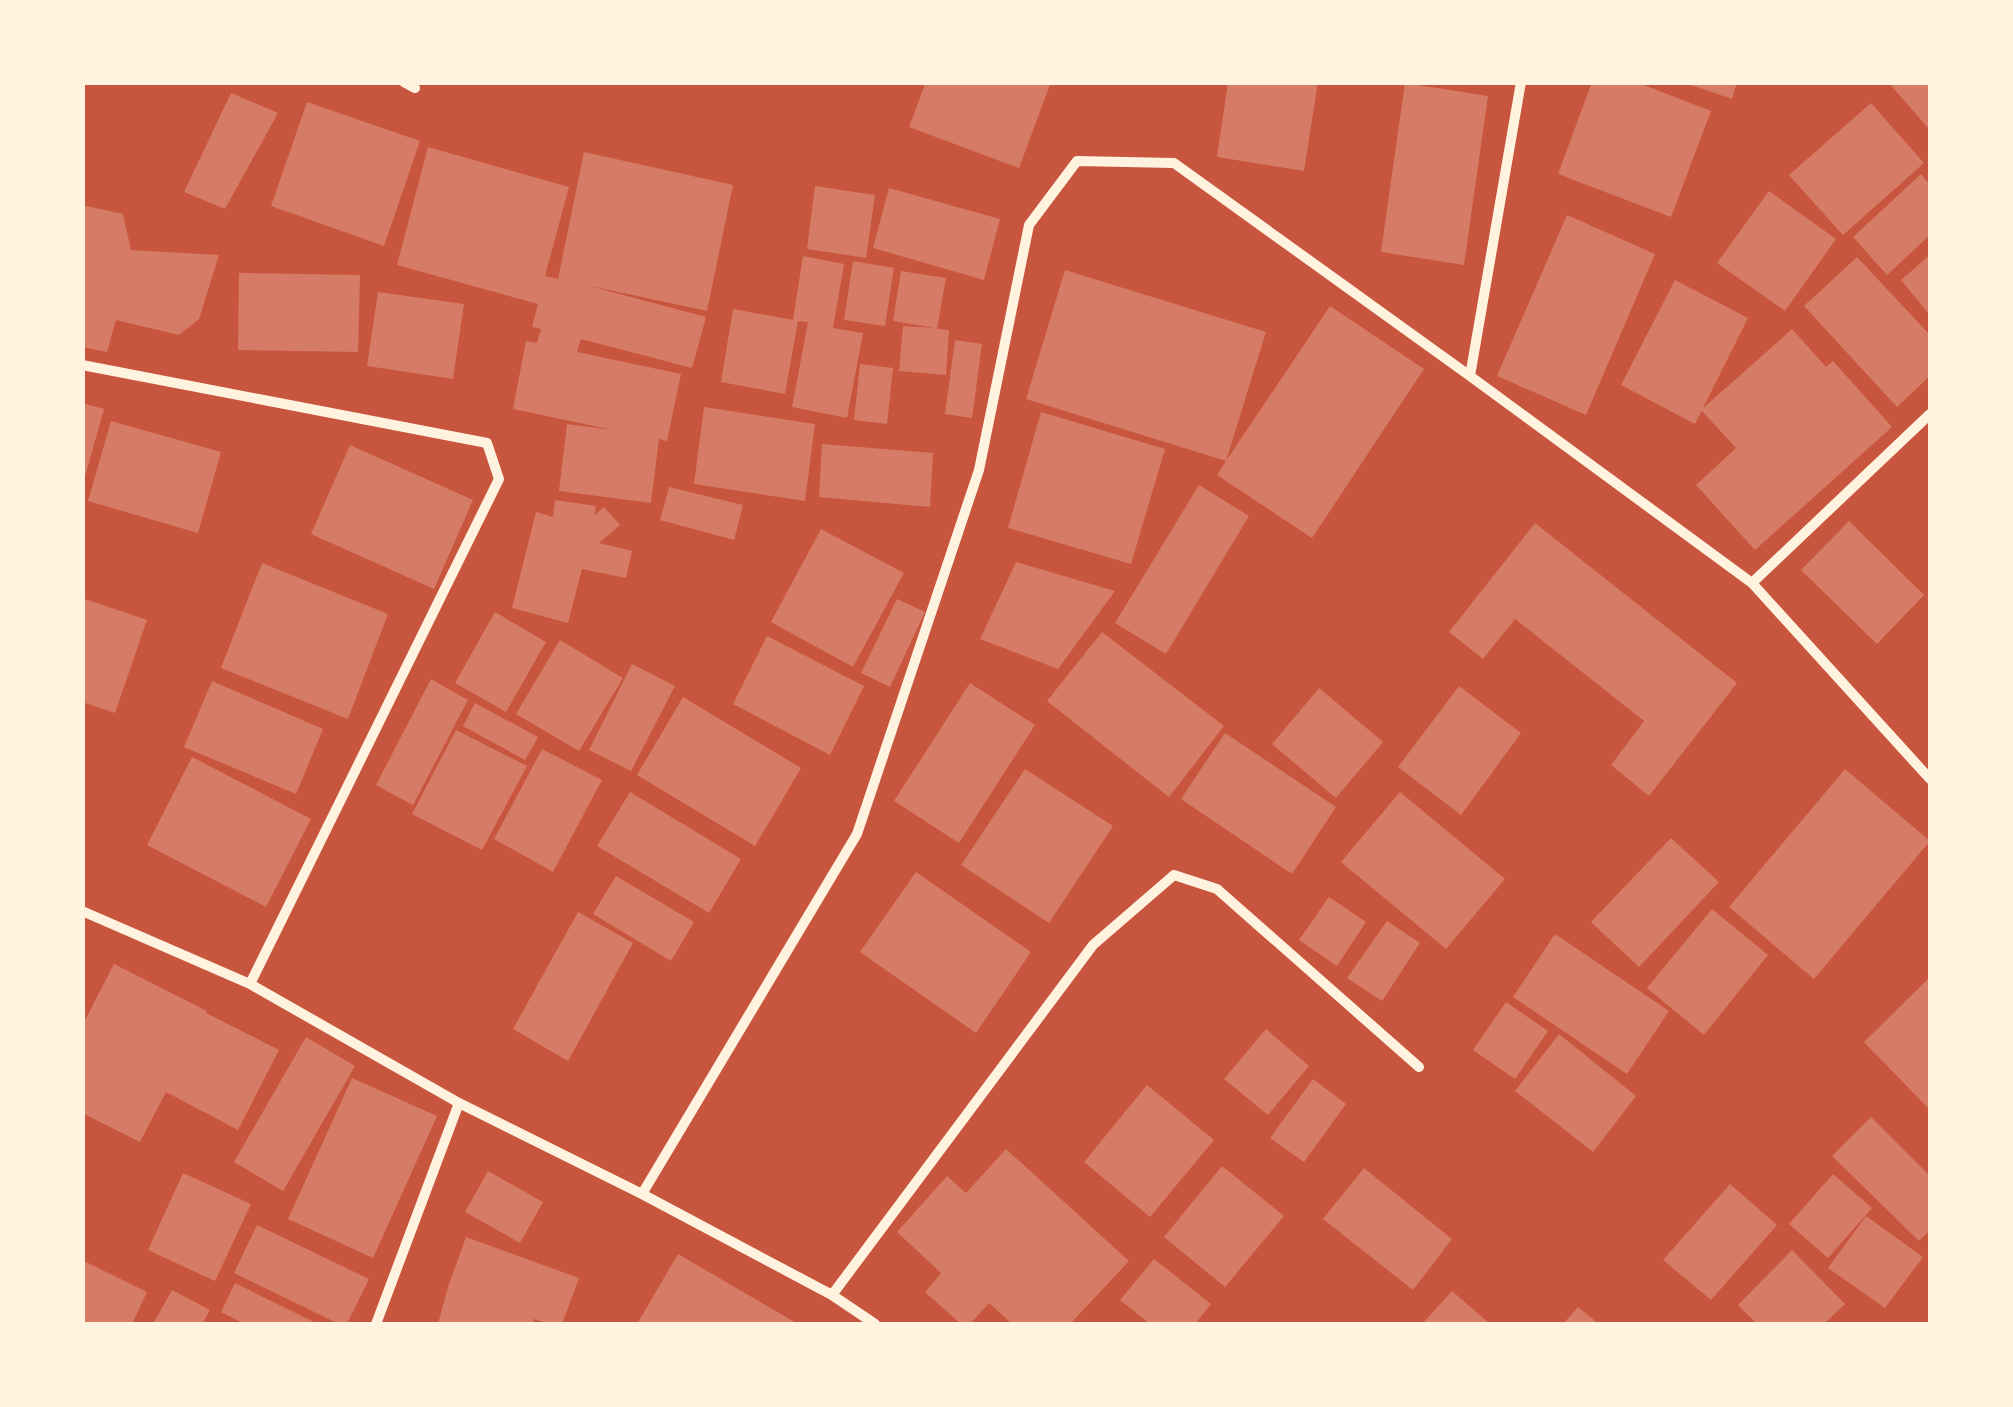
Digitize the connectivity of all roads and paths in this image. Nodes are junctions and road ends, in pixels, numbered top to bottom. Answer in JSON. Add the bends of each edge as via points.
{"nodes":[{"id":1,"x":1521,"y":82,"type":"edge"},
{"id":2,"x":82,"y":365,"type":"edge"},
{"id":3,"x":1470,"y":376,"type":"junction"},
{"id":4,"x":1930,"y":414,"type":"edge"},
{"id":5,"x":1752,"y":584,"type":"junction"},
{"id":6,"x":1930,"y":779,"type":"edge"},
{"id":7,"x":82,"y":911,"type":"edge"},
{"id":8,"x":250,"y":984,"type":"junction"},
{"id":9,"x":1419,"y":1067,"type":"dead end"},
{"id":10,"x":459,"y":1103,"type":"junction"},
{"id":11,"x":642,"y":1194,"type":"junction"},
{"id":12,"x":832,"y":1295,"type":"junction"},
{"id":13,"x":376,"y":1324,"type":"edge"},
{"id":14,"x":874,"y":1324,"type":"edge"}],
"edges":[{"from":1,"to":3,"type":"street"},
{"from":2,"to":8,"type":"street","via":[[487,443],[499,479]]},
{"from":3,"to":5,"type":"street"},
{"from":3,"to":11,"type":"street","via":[[1174,163],[1076,161],[1028,225],[980,470],[857,834]]},
{"from":4,"to":5,"type":"street"},
{"from":5,"to":6,"type":"street"},
{"from":7,"to":8,"type":"street"},
{"from":8,"to":10,"type":"street"},
{"from":9,"to":12,"type":"street","via":[[1217,888],[1174,875],[1093,945]]},
{"from":10,"to":11,"type":"street"},
{"from":10,"to":13,"type":"street"},
{"from":11,"to":12,"type":"street"},
{"from":12,"to":14,"type":"street"}]}
